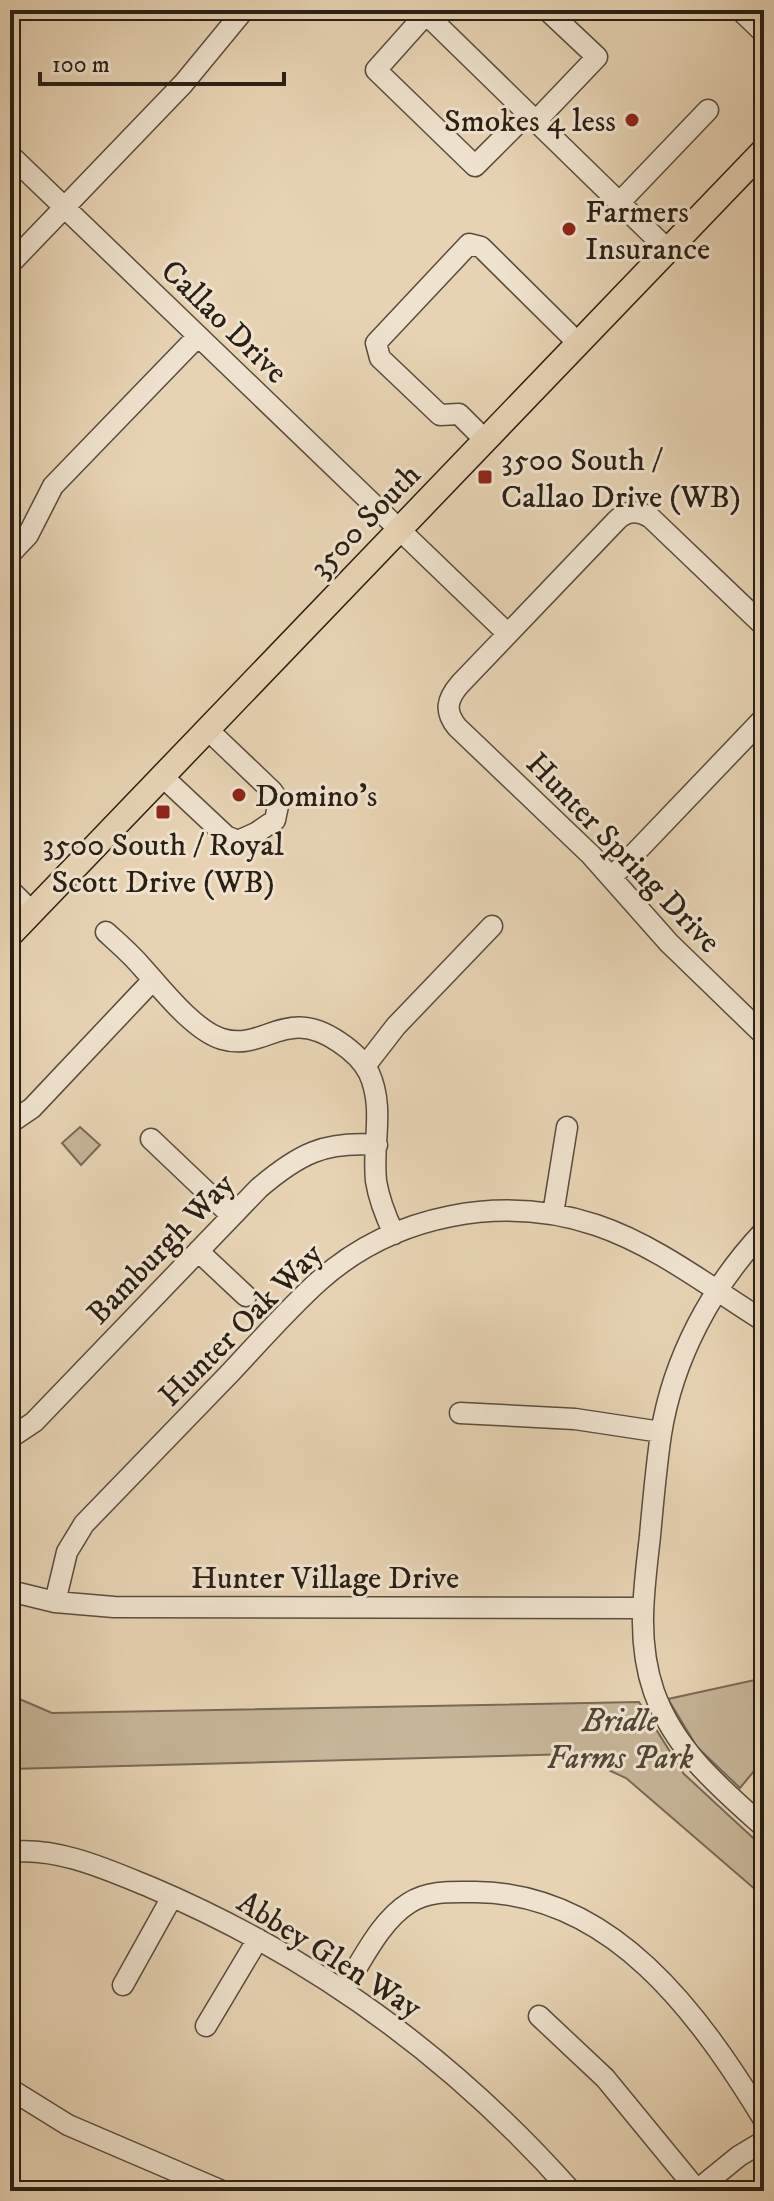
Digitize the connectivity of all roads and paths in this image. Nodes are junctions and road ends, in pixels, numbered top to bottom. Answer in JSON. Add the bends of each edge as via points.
{"nodes":[{"id":1,"x":244,"y":10,"type":"edge"},
{"id":2,"x":547,"y":10,"type":"edge"},
{"id":3,"x":740,"y":10,"type":"edge"},
{"id":4,"x":428,"y":12,"type":"edge"},
{"id":5,"x":764,"y":33,"type":"edge"},
{"id":6,"x":708,"y":110,"type":"dead end"},
{"id":7,"x":531,"y":118,"type":"junction"},
{"id":8,"x":764,"y":150,"type":"edge"},
{"id":9,"x":10,"y":155,"type":"edge"},
{"id":10,"x":619,"y":203,"type":"junction"},
{"id":11,"x":64,"y":207,"type":"junction"},
{"id":12,"x":668,"y":250,"type":"junction"},
{"id":13,"x":10,"y":264,"type":"edge"},
{"id":14,"x":198,"y":336,"type":"junction"},
{"id":15,"x":578,"y":343,"type":"junction"},
{"id":16,"x":485,"y":440,"type":"junction"},
{"id":17,"x":399,"y":530,"type":"junction"},
{"id":18,"x":10,"y":554,"type":"edge"},
{"id":19,"x":764,"y":626,"type":"edge"},
{"id":20,"x":508,"y":634,"type":"junction"},
{"id":21,"x":764,"y":718,"type":"edge"},
{"id":22,"x":207,"y":729,"type":"junction"},
{"id":23,"x":162,"y":776,"type":"junction"},
{"id":24,"x":612,"y":877,"type":"junction"},
{"id":25,"x":10,"y":890,"type":"edge"},
{"id":26,"x":32,"y":912,"type":"junction"},
{"id":27,"x":492,"y":926,"type":"dead end"},
{"id":28,"x":106,"y":932,"type":"dead end"},
{"id":29,"x":10,"y":935,"type":"edge"},
{"id":30,"x":152,"y":981,"type":"junction"},
{"id":31,"x":764,"y":1035,"type":"edge"},
{"id":32,"x":365,"y":1066,"type":"junction"},
{"id":33,"x":10,"y":1123,"type":"edge"},
{"id":34,"x":567,"y":1127,"type":"dead end"},
{"id":35,"x":151,"y":1139,"type":"dead end"},
{"id":36,"x":377,"y":1145,"type":"junction"},
{"id":37,"x":553,"y":1214,"type":"junction"},
{"id":38,"x":232,"y":1216,"type":"junction"},
{"id":39,"x":764,"y":1231,"type":"edge"},
{"id":40,"x":394,"y":1234,"type":"junction"},
{"id":41,"x":198,"y":1251,"type":"junction"},
{"id":42,"x":717,"y":1291,"type":"junction"},
{"id":43,"x":246,"y":1296,"type":"dead end"},
{"id":44,"x":764,"y":1321,"type":"edge"},
{"id":45,"x":460,"y":1413,"type":"dead end"},
{"id":46,"x":661,"y":1432,"type":"junction"},
{"id":47,"x":10,"y":1438,"type":"edge"},
{"id":48,"x":10,"y":1591,"type":"edge"},
{"id":49,"x":55,"y":1602,"type":"junction"},
{"id":50,"x":641,"y":1608,"type":"junction"},
{"id":51,"x":764,"y":1827,"type":"edge"},
{"id":52,"x":10,"y":1852,"type":"edge"},
{"id":53,"x":172,"y":1897,"type":"junction"},
{"id":54,"x":258,"y":1939,"type":"junction"},
{"id":55,"x":123,"y":1985,"type":"dead end"},
{"id":56,"x":343,"y":1990,"type":"junction"},
{"id":57,"x":539,"y":2016,"type":"dead end"},
{"id":58,"x":206,"y":2026,"type":"dead end"},
{"id":59,"x":10,"y":2089,"type":"edge"},
{"id":60,"x":764,"y":2120,"type":"edge"},
{"id":61,"x":764,"y":2141,"type":"edge"},
{"id":62,"x":696,"y":2190,"type":"edge"},
{"id":63,"x":222,"y":2191,"type":"edge"},
{"id":64,"x":571,"y":2191,"type":"edge"}],
"edges":[{"from":1,"to":11,"type":"street","via":[[183,84]]},
{"from":2,"to":7,"type":"street","via":[[597,57]]},
{"from":3,"to":5,"type":"street"},
{"from":4,"to":7,"type":"street"},
{"from":4,"to":7,"type":"street","via":[[376,70],[475,166]]},
{"from":6,"to":10,"type":"street"},
{"from":7,"to":10,"type":"street"},
{"from":8,"to":12,"type":"main road","name":"3500 South"},
{"from":9,"to":11,"type":"street","name":"Callao Drive"},
{"from":10,"to":12,"type":"street"},
{"from":11,"to":13,"type":"street"},
{"from":11,"to":14,"type":"street","name":"Callao Drive"},
{"from":12,"to":15,"type":"main road","name":"3500 South"},
{"from":14,"to":17,"type":"street","name":"Callao Drive"},
{"from":14,"to":18,"type":"street","via":[[53,486],[28,535]]},
{"from":15,"to":16,"type":"main road","name":"3500 South"},
{"from":15,"to":16,"type":"street","via":[[481,247],[469,244],[450,261],[376,343],[380,358],[440,415],[459,414]]},
{"from":16,"to":17,"type":"main road","name":"3500 South"},
{"from":17,"to":20,"type":"street","name":"Callao Drive"},
{"from":17,"to":22,"type":"main road","name":"3500 South"},
{"from":19,"to":20,"type":"street","via":[[637,512],[620,517]]},
{"from":20,"to":24,"type":"street","name":"Hunter Spring Drive","via":[[455,689],[447,708],[450,718]]},
{"from":21,"to":24,"type":"street"},
{"from":22,"to":23,"type":"main road","name":"3500 South"},
{"from":22,"to":23,"type":"street","via":[[272,791],[279,801],[275,820],[238,841]]},
{"from":23,"to":26,"type":"main road","name":"3500 South"},
{"from":24,"to":31,"type":"street","name":"Hunter Spring Drive","via":[[669,943]]},
{"from":25,"to":26,"type":"street"},
{"from":26,"to":29,"type":"main road","name":"3500 South"},
{"from":27,"to":32,"type":"street"},
{"from":28,"to":30,"type":"street"},
{"from":30,"to":32,"type":"street","via":[[220,1038],[245,1041],[288,1027],[311,1029],[343,1045]]},
{"from":30,"to":33,"type":"street","via":[[32,1108]]},
{"from":32,"to":36,"type":"street","via":[[376,1097]]},
{"from":34,"to":37,"type":"street"},
{"from":35,"to":38,"type":"street"},
{"from":36,"to":38,"type":"street","name":"Bamburgh Way","via":[[341,1143],[310,1154],[278,1172]]},
{"from":36,"to":40,"type":"street","via":[[378,1191]]},
{"from":37,"to":40,"type":"street","name":"Hunter Oak Way","via":[[483,1211],[428,1221]]},
{"from":37,"to":42,"type":"street","name":"Hunter Oak Way","via":[[621,1235]]},
{"from":38,"to":41,"type":"street","name":"Bamburgh Way"},
{"from":39,"to":42,"type":"street"},
{"from":40,"to":49,"type":"street","name":"Hunter Oak Way","via":[[320,1280],[84,1524],[67,1552]]},
{"from":41,"to":43,"type":"street"},
{"from":41,"to":47,"type":"street","name":"Bamburgh Way","via":[[34,1422]]},
{"from":42,"to":44,"type":"street","name":"Hunter Oak Way"},
{"from":42,"to":46,"type":"street","via":[[687,1347]]},
{"from":45,"to":46,"type":"street","via":[[575,1419]]},
{"from":46,"to":50,"type":"street"},
{"from":48,"to":49,"type":"street","name":"Hunter Village Drive"},
{"from":49,"to":50,"type":"street","name":"Hunter Village Drive","via":[[114,1607]]},
{"from":50,"to":51,"type":"street","via":[[649,1674],[673,1730],[702,1770]]},
{"from":52,"to":53,"type":"street","name":"Abbey Glen Way","via":[[69,1857]]},
{"from":53,"to":54,"type":"street","name":"Abbey Glen Way"},
{"from":53,"to":55,"type":"street"},
{"from":54,"to":56,"type":"street","name":"Abbey Glen Way"},
{"from":54,"to":58,"type":"street"},
{"from":56,"to":60,"type":"street","via":[[385,1926],[422,1896],[490,1892],[539,1901],[600,1929],[651,1970],[711,2037]]},
{"from":56,"to":64,"type":"street","name":"Abbey Glen Way","via":[[464,2083]]},
{"from":57,"to":62,"type":"street","via":[[605,2078]]},
{"from":59,"to":63,"type":"street","via":[[79,2131]]},
{"from":61,"to":62,"type":"street"}]}
